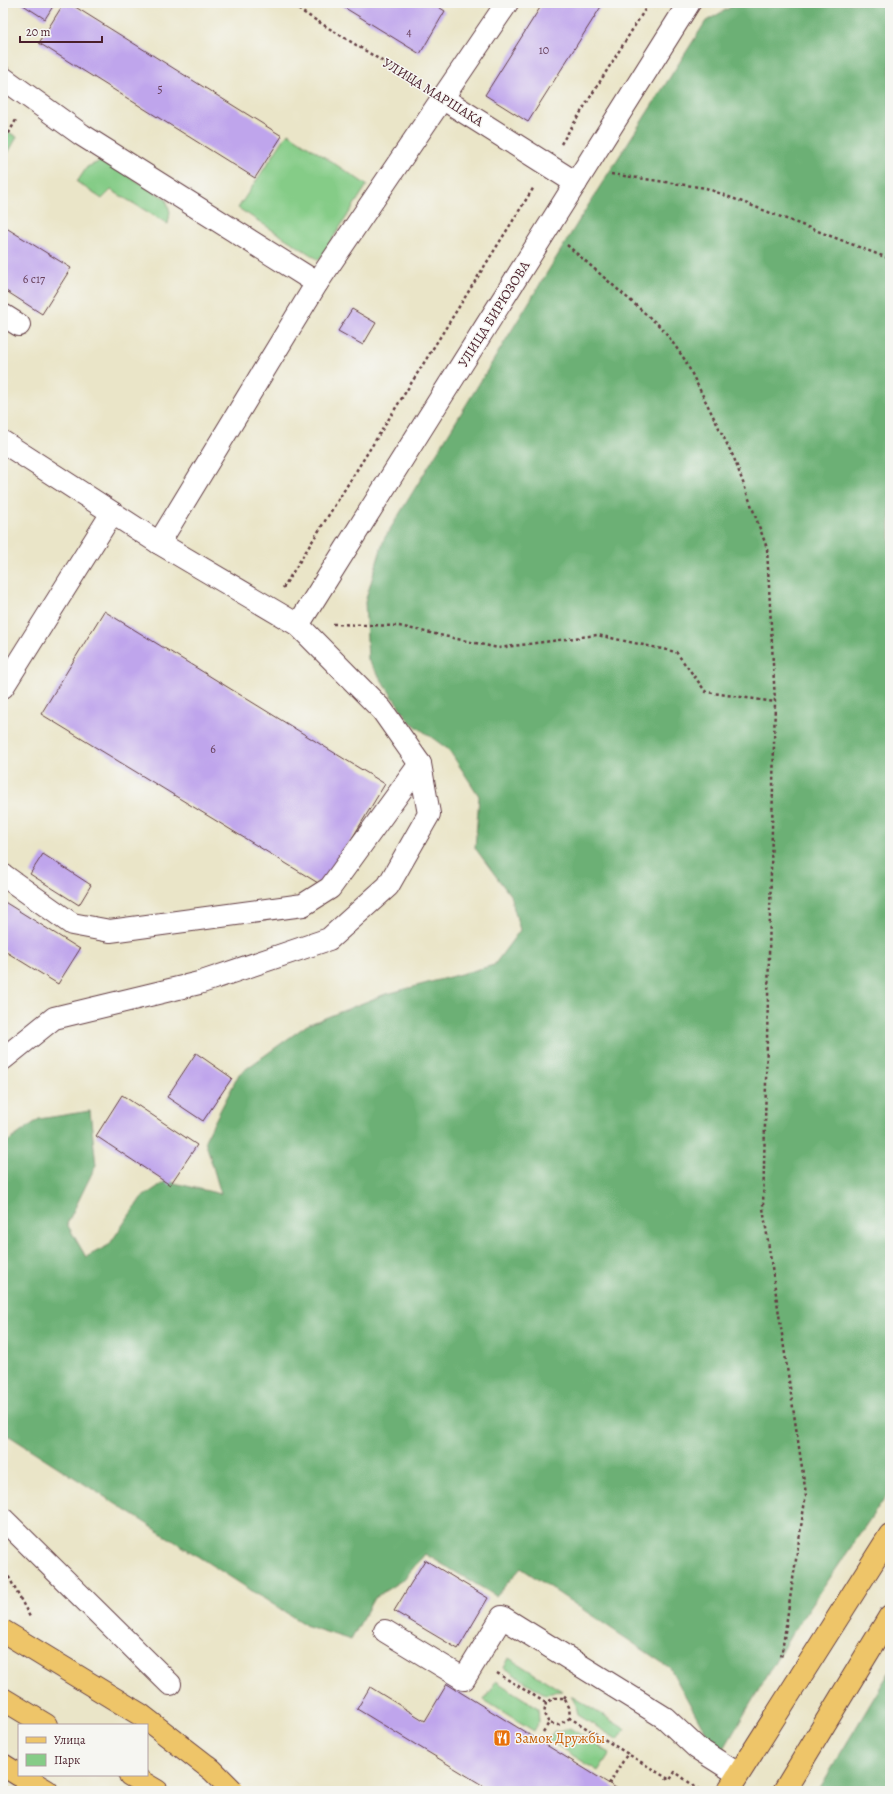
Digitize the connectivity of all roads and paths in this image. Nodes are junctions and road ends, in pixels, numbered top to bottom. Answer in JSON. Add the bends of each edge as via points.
{"nodes":[{"id":1,"x":288,"y":3,"type":"edge"},
{"id":2,"x":649,"y":3,"type":"edge"},
{"id":3,"x":689,"y":3,"type":"edge"},
{"id":4,"x":499,"y":6,"type":"edge"},
{"id":5,"x":3,"y":78,"type":"edge"},
{"id":6,"x":442,"y":98,"type":"junction"},
{"id":7,"x":548,"y":164,"type":"junction"},
{"id":8,"x":605,"y":173,"type":"dead end"},
{"id":9,"x":576,"y":183,"type":"junction"},
{"id":10,"x":562,"y":241,"type":"dead end"},
{"id":11,"x":890,"y":260,"type":"edge"},
{"id":12,"x":317,"y":283,"type":"junction"},
{"id":13,"x":3,"y":442,"type":"edge"},
{"id":14,"x":112,"y":514,"type":"junction"},
{"id":15,"x":159,"y":543,"type":"junction"},
{"id":16,"x":302,"y":619,"type":"junction"},
{"id":17,"x":3,"y":687,"type":"edge"},
{"id":18,"x":775,"y":702,"type":"junction"},
{"id":19,"x":420,"y":764,"type":"junction"},
{"id":20,"x":3,"y":875,"type":"edge"},
{"id":21,"x":3,"y":1059,"type":"edge"},
{"id":22,"x":3,"y":1519,"type":"edge"},
{"id":23,"x":890,"y":1535,"type":"edge"},
{"id":24,"x":890,"y":1616,"type":"edge"},
{"id":25,"x":3,"y":1631,"type":"edge"},
{"id":26,"x":385,"y":1631,"type":"dead end"},
{"id":27,"x":476,"y":1659,"type":"junction"},
{"id":28,"x":780,"y":1661,"type":"dead end"},
{"id":29,"x":170,"y":1684,"type":"dead end"},
{"id":30,"x":567,"y":1694,"type":"dead end"},
{"id":31,"x":564,"y":1698,"type":"junction"},
{"id":32,"x":3,"y":1699,"type":"edge"},
{"id":33,"x":546,"y":1703,"type":"junction"},
{"id":34,"x":570,"y":1718,"type":"junction"},
{"id":35,"x":549,"y":1723,"type":"junction"},
{"id":36,"x":44,"y":1724,"type":"edge"},
{"id":37,"x":543,"y":1732,"type":"dead end"},
{"id":38,"x":628,"y":1753,"type":"junction"},
{"id":39,"x":3,"y":1765,"type":"edge"},
{"id":40,"x":18,"y":1774,"type":"edge"},
{"id":41,"x":21,"y":1776,"type":"edge"},
{"id":42,"x":132,"y":1776,"type":"edge"},
{"id":43,"x":733,"y":1783,"type":"edge"},
{"id":44,"x":609,"y":1784,"type":"dead end"},
{"id":45,"x":47,"y":1791,"type":"edge"},
{"id":46,"x":157,"y":1791,"type":"edge"},
{"id":47,"x":233,"y":1791,"type":"edge"},
{"id":48,"x":701,"y":1791,"type":"edge"},
{"id":49,"x":784,"y":1791,"type":"edge"}],
"edges":[{"from":1,"to":6,"type":"path","name":"УЛИЦА МАРШАКА"},
{"from":2,"to":7,"type":"path"},
{"from":3,"to":9,"type":"street","name":"УЛИЦА БИРЮЗОВА"},
{"from":4,"to":6,"type":"street"},
{"from":5,"to":12,"type":"street","via":[[82,135]]},
{"from":6,"to":7,"type":"street","name":"УЛИЦА МАРШАКА"},
{"from":6,"to":12,"type":"street"},
{"from":7,"to":9,"type":"street","name":"УЛИЦА МАРШАКА"},
{"from":7,"to":16,"type":"path","via":[[279,594]]},
{"from":8,"to":11,"type":"path","via":[[706,188]]},
{"from":9,"to":16,"type":"street","name":"УЛИЦА БИРЮЗОВА"},
{"from":10,"to":18,"type":"path","via":[[663,329],[686,360],[734,458],[767,548]]},
{"from":12,"to":15,"type":"street"},
{"from":13,"to":14,"type":"street"},
{"from":14,"to":15,"type":"street"},
{"from":14,"to":17,"type":"street"},
{"from":15,"to":16,"type":"street"},
{"from":16,"to":18,"type":"path","via":[[323,624],[399,626],[498,648],[597,635],[676,652],[706,692]]},
{"from":16,"to":19,"type":"street","via":[[382,710]]},
{"from":18,"to":28,"type":"path","via":[[763,1208],[806,1494]]},
{"from":19,"to":20,"type":"street","via":[[330,888],[302,905],[110,931],[72,924]]},
{"from":19,"to":21,"type":"street","via":[[428,814],[388,886],[329,939],[199,983],[54,1018]]},
{"from":22,"to":29,"type":"street"},
{"from":23,"to":43,"type":"main road"},
{"from":24,"to":49,"type":"main road"},
{"from":25,"to":47,"type":"main road","bridge":true,"via":[[141,1715],[212,1770]]},
{"from":26,"to":27,"type":"street","via":[[464,1679]]},
{"from":27,"to":33,"type":"path"},
{"from":27,"to":43,"type":"street","via":[[502,1617],[665,1718]]},
{"from":30,"to":31,"type":"path"},
{"from":31,"to":33,"type":"path","via":[[554,1698]]},
{"from":31,"to":34,"type":"path","via":[[569,1707]]},
{"from":32,"to":36,"type":"main road"},
{"from":33,"to":35,"type":"path","via":[[544,1714]]},
{"from":34,"to":35,"type":"path","via":[[558,1725]]},
{"from":34,"to":38,"type":"path"},
{"from":35,"to":37,"type":"path"},
{"from":38,"to":44,"type":"path"},
{"from":38,"to":48,"type":"path","via":[[670,1780],[675,1772]]},
{"from":39,"to":40,"type":"main road"},
{"from":41,"to":45,"type":"main road"},
{"from":42,"to":46,"type":"main road"}]}
